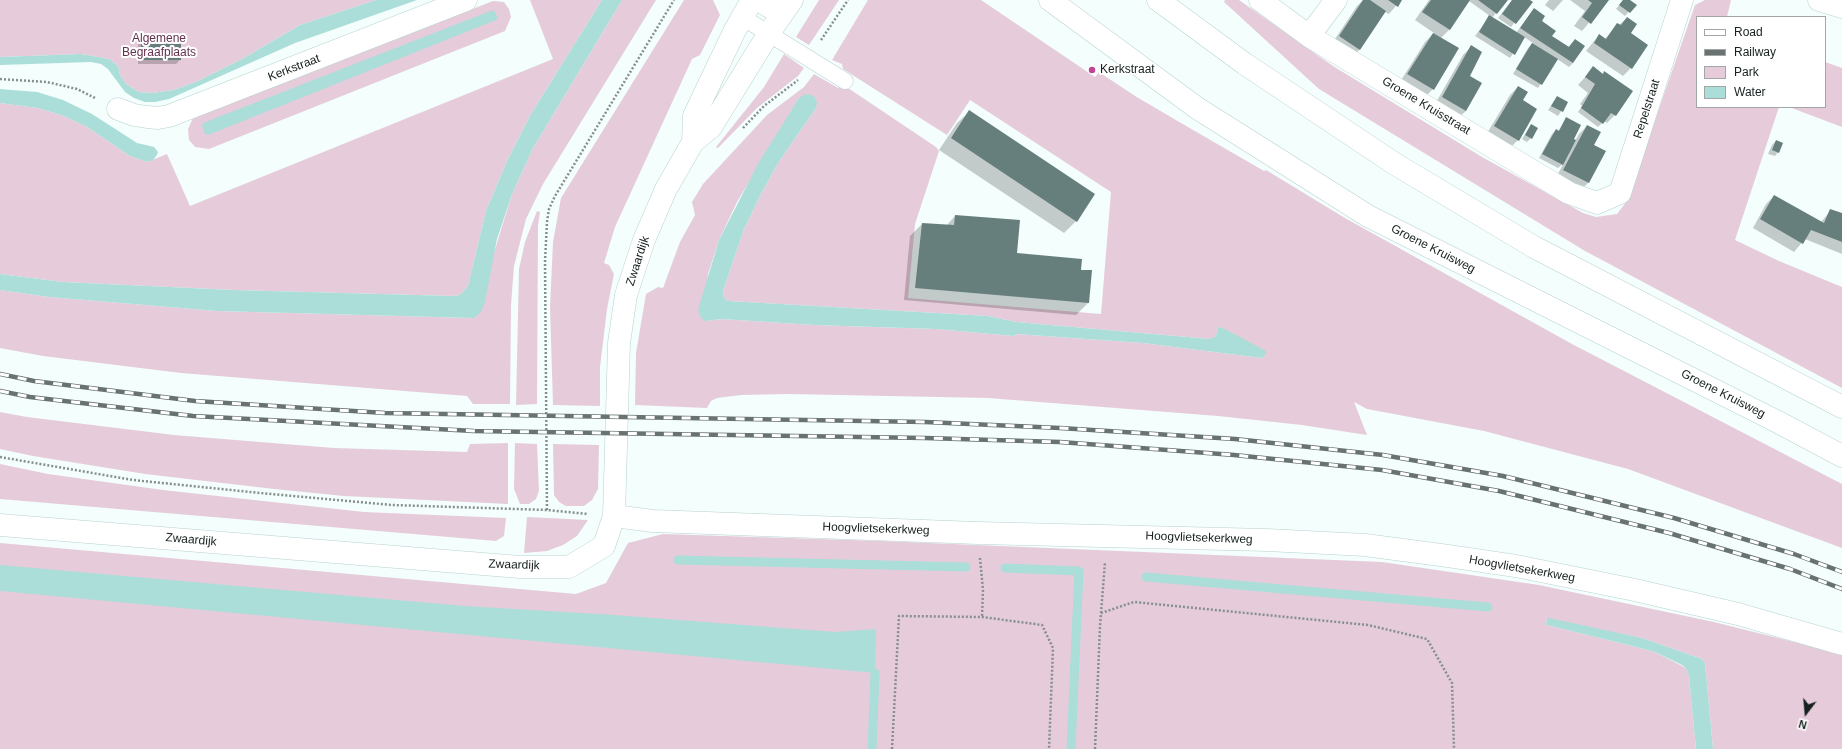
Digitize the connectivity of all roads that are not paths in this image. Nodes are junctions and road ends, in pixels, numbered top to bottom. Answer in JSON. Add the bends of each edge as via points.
{"nodes":[{"id":1,"x":466,"y":0,"type":"edge"},
{"id":2,"x":758,"y":0,"type":"edge"},
{"id":3,"x":1050,"y":0,"type":"edge"},
{"id":4,"x":1158,"y":0,"type":"edge"},
{"id":5,"x":1260,"y":0,"type":"edge"},
{"id":6,"x":1336,"y":0,"type":"edge"},
{"id":7,"x":1682,"y":0,"type":"edge"},
{"id":8,"x":1819,"y":0,"type":"edge"},
{"id":9,"x":787,"y":7,"type":"edge"},
{"id":10,"x":1842,"y":7,"type":"edge"},
{"id":11,"x":747,"y":9,"type":"edge"},
{"id":12,"x":769,"y":34,"type":"junction"},
{"id":13,"x":1309,"y":36,"type":"junction"},
{"id":14,"x":845,"y":81,"type":"dead end"},
{"id":15,"x":118,"y":109,"type":"road end"},
{"id":16,"x":693,"y":142,"type":"junction"},
{"id":17,"x":1597,"y":203,"type":"joint"},
{"id":18,"x":1842,"y":407,"type":"edge"},
{"id":19,"x":1842,"y":456,"type":"edge"},
{"id":20,"x":614,"y":516,"type":"junction"},
{"id":21,"x":0,"y":525,"type":"edge"},
{"id":22,"x":1842,"y":644,"type":"edge"}],
"edges":[{"from":1,"to":15,"type":"street","name":"Kerkstraat","via":[[169,116],[147,117]]},
{"from":2,"to":9,"type":"street"},
{"from":3,"to":19,"type":"street","name":"Groene Kruisweg","via":[[1198,108],[1368,216]]},
{"from":4,"to":18,"type":"street","via":[[1245,64],[1395,164],[1534,247]]},
{"from":5,"to":13,"type":"street","name":"Groene Kruisstraat"},
{"from":6,"to":13,"type":"street"},
{"from":7,"to":17,"type":"street","name":"Repelstraat","via":[[1620,193]]},
{"from":8,"to":10,"type":"street"},
{"from":9,"to":12,"type":"street","name":"Zwaardijk"},
{"from":11,"to":12,"type":"lane"},
{"from":11,"to":16,"type":"street","name":"Zwaardijk","via":[[694,116]]},
{"from":12,"to":14,"type":"lane"},
{"from":12,"to":16,"type":"street","name":"Zwaardijk","via":[[711,127]]},
{"from":13,"to":17,"type":"street","name":"Groene Kruisstraat","via":[[1569,193]]},
{"from":16,"to":20,"type":"street","name":"Zwaardijk","via":[[654,215],[626,295],[619,344]]},
{"from":20,"to":21,"type":"street","name":"Zwaardijk","via":[[604,546],[569,567],[520,567]]},
{"from":20,"to":22,"type":"street","name":"Hoogvlietsekerkweg","via":[[653,521],[1358,545],[1516,566],[1635,590],[1738,614]]}]}
